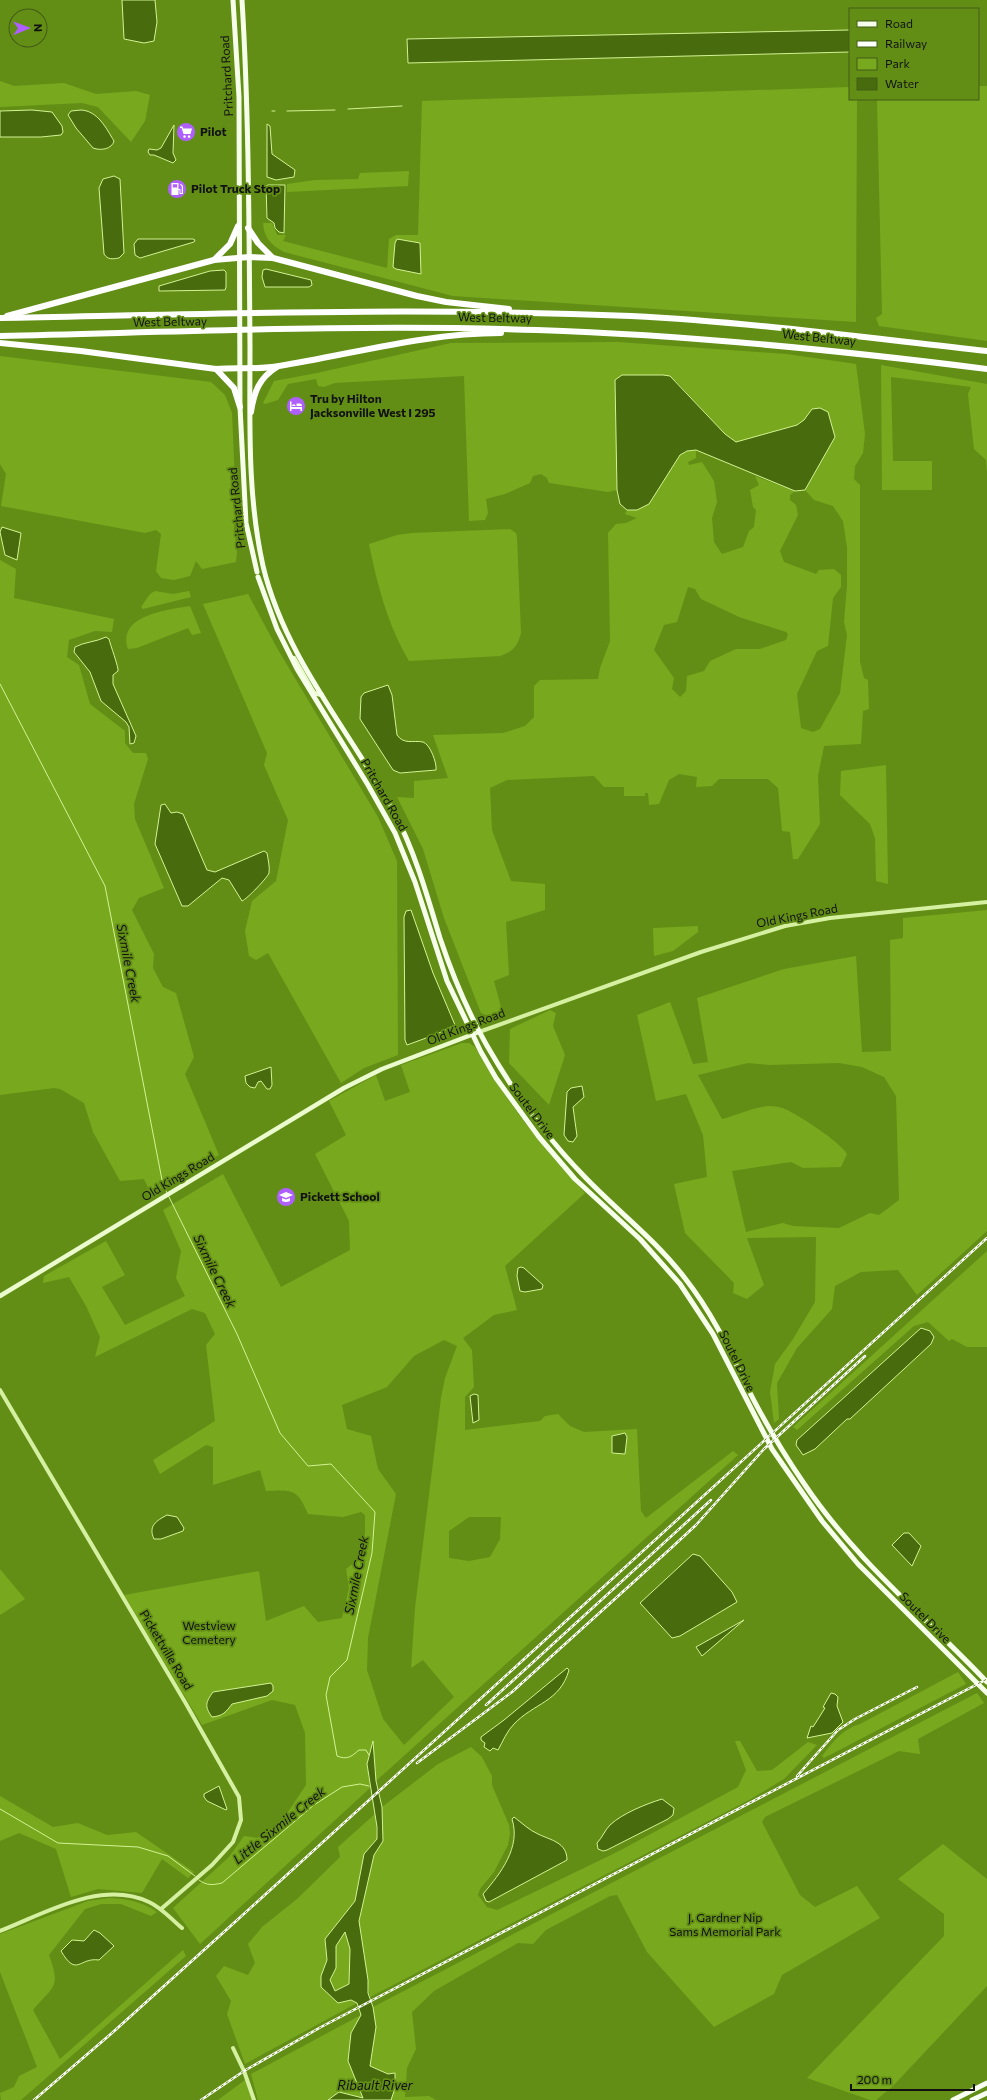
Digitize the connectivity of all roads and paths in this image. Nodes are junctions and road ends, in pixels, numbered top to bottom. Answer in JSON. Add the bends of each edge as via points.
{"nodes":[{"id":1,"x":233,"y":0,"type":"edge"},
{"id":2,"x":242,"y":0,"type":"edge"},
{"id":3,"x":238,"y":226,"type":"junction"},
{"id":4,"x":248,"y":228,"type":"junction"},
{"id":5,"x":249,"y":257,"type":"junction"},
{"id":6,"x":239,"y":258,"type":"junction"},
{"id":7,"x":273,"y":258,"type":"junction"},
{"id":8,"x":214,"y":260,"type":"junction"},
{"id":9,"x":536,"y":313,"type":"junction"},
{"id":10,"x":0,"y":318,"type":"edge"},
{"id":11,"x":587,"y":332,"type":"junction"},
{"id":12,"x":0,"y":336,"type":"edge"},
{"id":13,"x":0,"y":343,"type":"edge"},
{"id":14,"x":987,"y":351,"type":"edge"},
{"id":15,"x":278,"y":367,"type":"junction"},
{"id":16,"x":250,"y":368,"type":"junction"},
{"id":17,"x":216,"y":369,"type":"junction"},
{"id":18,"x":239,"y":369,"type":"junction"},
{"id":19,"x":987,"y":369,"type":"edge"},
{"id":20,"x":240,"y":407,"type":"junction"},
{"id":21,"x":250,"y":412,"type":"junction"},
{"id":22,"x":284,"y":645,"type":"junction"},
{"id":23,"x":322,"y":695,"type":"junction"},
{"id":24,"x":987,"y":902,"type":"edge"},
{"id":25,"x":479,"y":1032,"type":"junction"},
{"id":26,"x":472,"y":1035,"type":"junction"},
{"id":27,"x":0,"y":1296,"type":"edge"},
{"id":28,"x":0,"y":1390,"type":"edge"},
{"id":29,"x":987,"y":1682,"type":"edge"},
{"id":30,"x":987,"y":1693,"type":"edge"},
{"id":31,"x":161,"y":1909,"type":"junction"},
{"id":32,"x":182,"y":1928,"type":"dead end"},
{"id":33,"x":0,"y":1931,"type":"edge"},
{"id":34,"x":233,"y":2048,"type":"dead end"},
{"id":35,"x":987,"y":2083,"type":"edge"},
{"id":36,"x":987,"y":2093,"type":"edge"},
{"id":37,"x":254,"y":2100,"type":"edge"},
{"id":38,"x":953,"y":2100,"type":"edge"},
{"id":39,"x":972,"y":2100,"type":"edge"}],
"edges":[{"from":1,"to":3,"type":"main road","name":"Pritchard Road","via":[[239,97]]},
{"from":2,"to":4,"type":"main road","name":"Pritchard Road","via":[[248,101]]},
{"from":3,"to":6,"type":"main road","name":"Pritchard Road"},
{"from":3,"to":8,"type":"highway","via":[[230,244]]},
{"from":4,"to":5,"type":"main road","name":"Pritchard Road"},
{"from":4,"to":7,"type":"highway"},
{"from":5,"to":6,"type":"highway"},
{"from":5,"to":7,"type":"highway"},
{"from":5,"to":16,"type":"main road","name":"Pritchard Road"},
{"from":6,"to":8,"type":"highway"},
{"from":6,"to":18,"type":"main road","name":"Pritchard Road"},
{"from":7,"to":9,"type":"highway","via":[[446,302]]},
{"from":8,"to":10,"type":"highway"},
{"from":9,"to":10,"type":"highway","name":"West Beltway","via":[[442,311]]},
{"from":9,"to":14,"type":"highway","name":"West Beltway","via":[[633,316],[764,325]]},
{"from":11,"to":12,"type":"highway","name":"West Beltway","via":[[341,328]]},
{"from":11,"to":15,"type":"highway","via":[[489,333],[438,337]]},
{"from":11,"to":19,"type":"highway","name":"West Beltway","via":[[752,342]]},
{"from":13,"to":17,"type":"highway"},
{"from":15,"to":16,"type":"highway"},
{"from":15,"to":21,"type":"highway","via":[[270,371],[258,384]]},
{"from":16,"to":18,"type":"highway"},
{"from":16,"to":21,"type":"main road","name":"Pritchard Road"},
{"from":17,"to":18,"type":"highway"},
{"from":17,"to":20,"type":"highway","via":[[234,388]]},
{"from":18,"to":20,"type":"main road","name":"Pritchard Road"},
{"from":20,"to":22,"type":"main road","name":"Pritchard Road","via":[[246,523],[257,574]]},
{"from":21,"to":23,"type":"main road","name":"Pritchard Road","via":[[251,491],[264,570],[288,634]]},
{"from":22,"to":23,"type":"main road","via":[[292,654],[314,693]]},
{"from":22,"to":26,"type":"main road","name":"Pritchard Road","via":[[395,833],[415,882],[447,981]]},
{"from":23,"to":25,"type":"main road","name":"Pritchard Road","via":[[402,829],[423,880],[455,978]]},
{"from":24,"to":25,"type":"street","name":"Old Kings Road","via":[[830,918],[765,931]]},
{"from":25,"to":26,"type":"main road","name":"Old Kings Road"},
{"from":25,"to":29,"type":"main road","name":"Soutel Drive","via":[[525,1106],[546,1134],[582,1174],[663,1251],[687,1280],[721,1331],[769,1428],[806,1487],[864,1558]]},
{"from":26,"to":27,"type":"main road","name":"Old Kings Road","via":[[364,1077]]},
{"from":26,"to":30,"type":"main road","name":"Soutel Drive","via":[[496,1078],[539,1137],[575,1179],[657,1256],[693,1302],[721,1350],[762,1433],[798,1490],[839,1543]]},
{"from":28,"to":31,"type":"street","name":"Pickettville Road","via":[[186,1702],[239,1797],[241,1820],[233,1842],[212,1865]]},
{"from":31,"to":32,"type":"street"},
{"from":31,"to":33,"type":"street","via":[[137,1898],[105,1894],[86,1898]]},
{"from":34,"to":37,"type":"street"},
{"from":35,"to":38,"type":"highway"},
{"from":36,"to":39,"type":"highway"}]}
